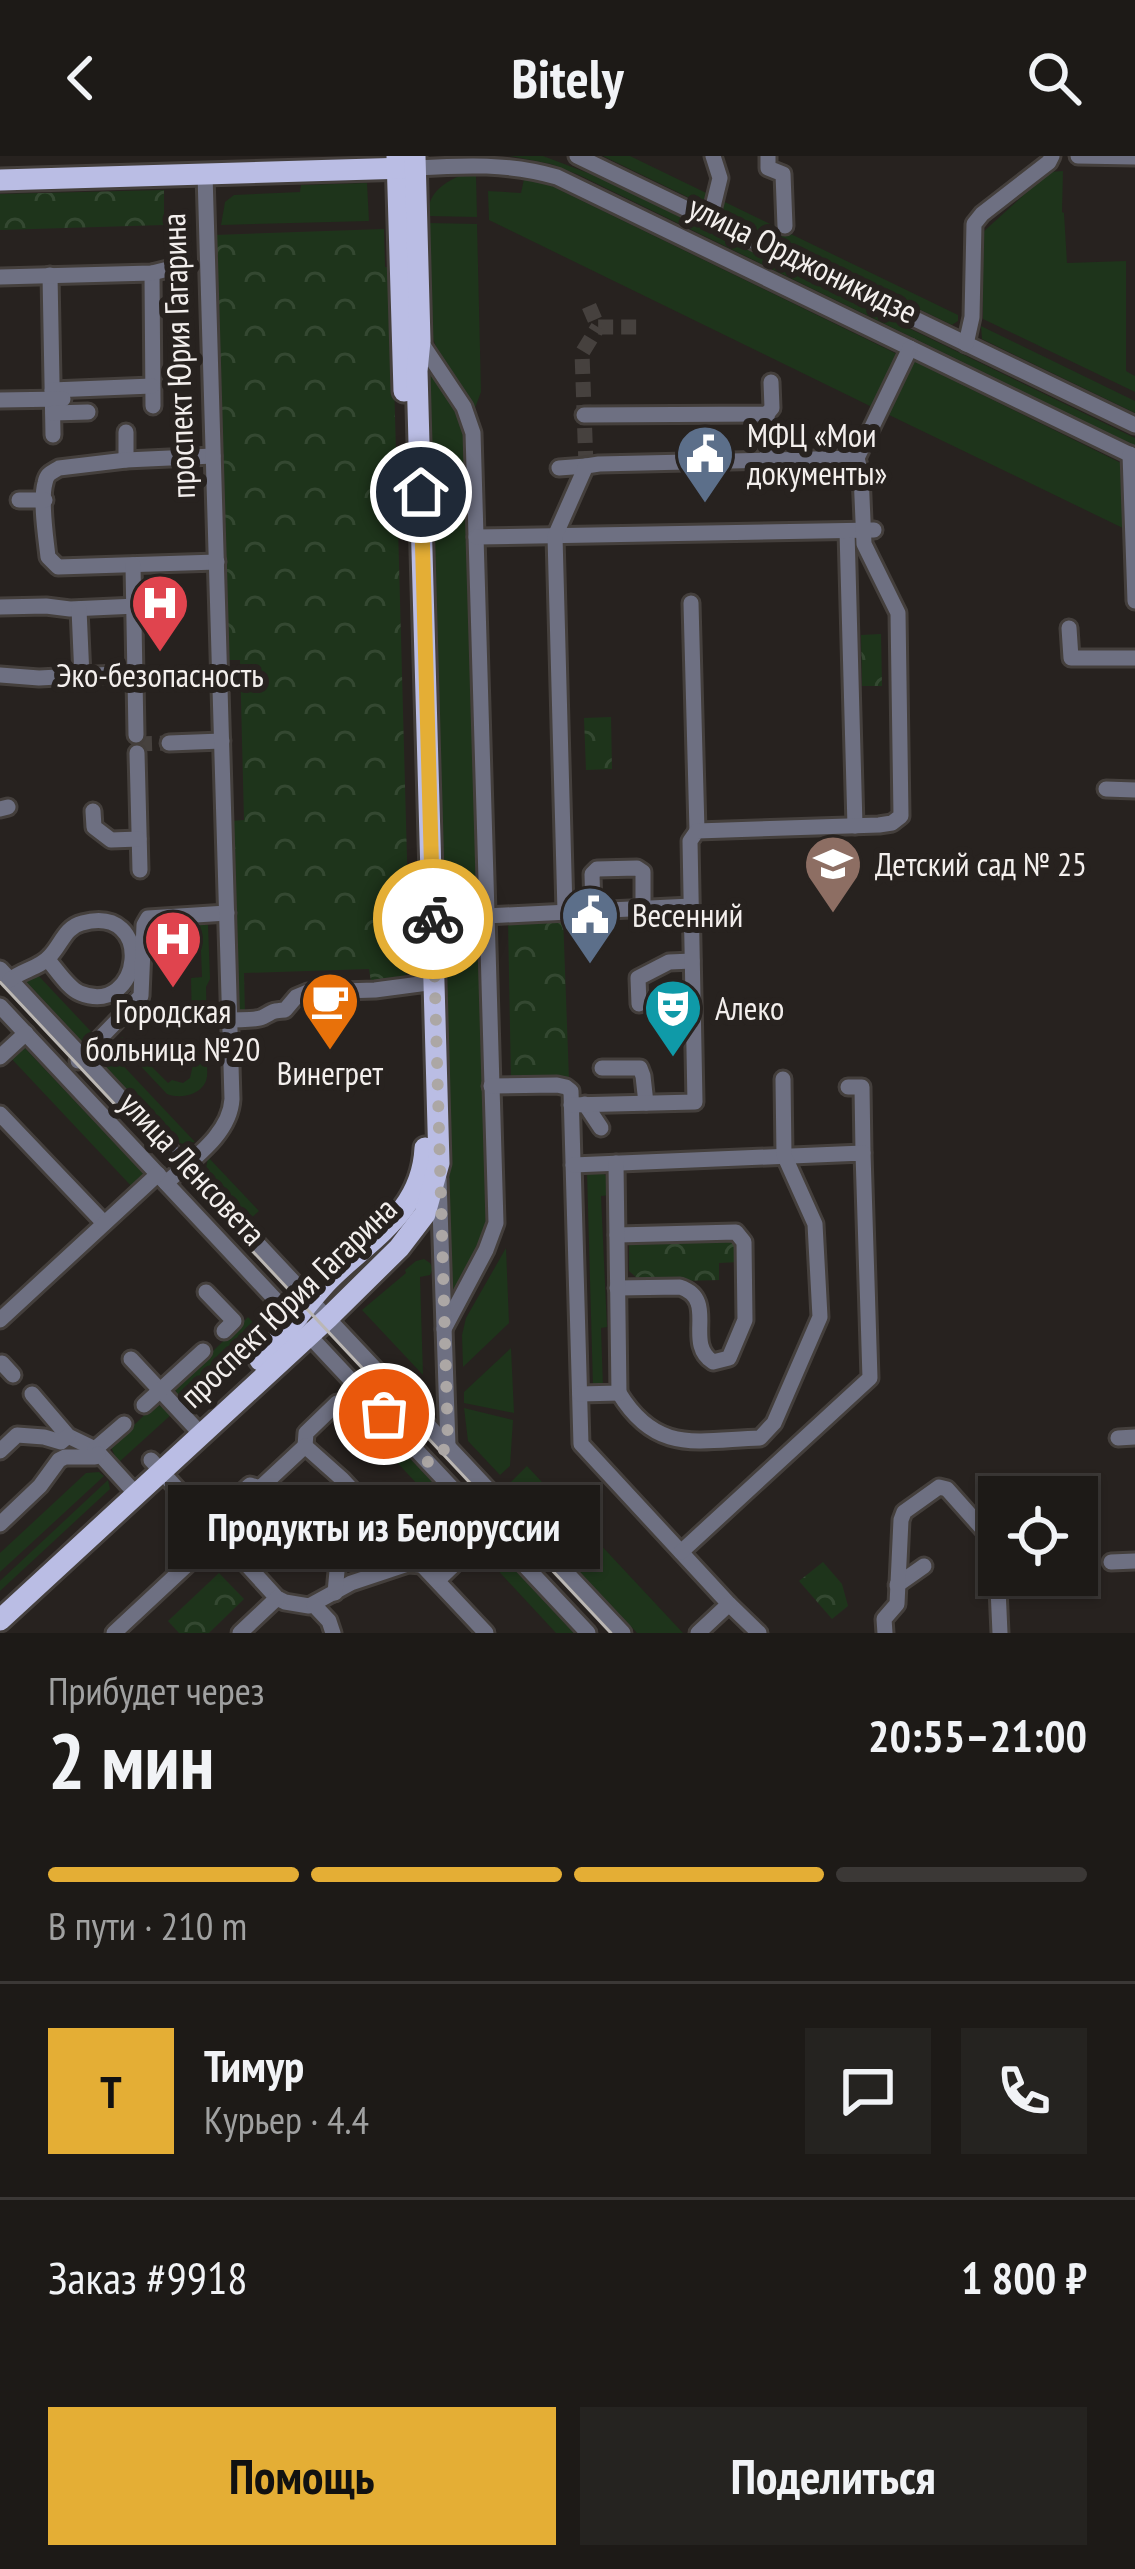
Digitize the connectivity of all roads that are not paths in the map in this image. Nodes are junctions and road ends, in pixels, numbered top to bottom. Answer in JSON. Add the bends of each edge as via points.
{"nodes":[{"id":1,"x":577,"y":156,"type":"edge"},
{"id":2,"x":713,"y":156,"type":"edge"},
{"id":3,"x":768,"y":156,"type":"edge"},
{"id":4,"x":1052,"y":156,"type":"edge"},
{"id":5,"x":1078,"y":156,"type":"edge"},
{"id":6,"x":1135,"y":157,"type":"edge"},
{"id":7,"x":406,"y":162,"type":"edge"},
{"id":8,"x":205,"y":174,"type":"junction"},
{"id":9,"x":0,"y":180,"type":"edge"},
{"id":10,"x":710,"y":219,"type":"junction"},
{"id":11,"x":785,"y":226,"type":"dead end"},
{"id":12,"x":180,"y":266,"type":"dead end"},
{"id":13,"x":152,"y":273,"type":"junction"},
{"id":14,"x":50,"y":275,"type":"junction"},
{"id":15,"x":0,"y":277,"type":"edge"},
{"id":16,"x":420,"y":340,"type":"junction"},
{"id":17,"x":966,"y":344,"type":"junction"},
{"id":18,"x":910,"y":348,"type":"junction"},
{"id":19,"x":771,"y":382,"type":"dead end"},
{"id":20,"x":152,"y":386,"type":"junction"},
{"id":21,"x":0,"y":400,"type":"edge"},
{"id":22,"x":56,"y":400,"type":"junction"},
{"id":23,"x":153,"y":406,"type":"dead end"},
{"id":24,"x":88,"y":412,"type":"dead end"},
{"id":25,"x":767,"y":414,"type":"junction"},
{"id":26,"x":584,"y":415,"type":"dead end"},
{"id":27,"x":1135,"y":425,"type":"edge"},
{"id":28,"x":126,"y":432,"type":"dead end"},
{"id":29,"x":53,"y":435,"type":"dead end"},
{"id":30,"x":1132,"y":455,"type":"edge"},
{"id":31,"x":40,"y":456,"type":"dead end"},
{"id":32,"x":213,"y":456,"type":"junction"},
{"id":33,"x":857,"y":458,"type":"junction"},
{"id":34,"x":126,"y":460,"type":"junction"},
{"id":35,"x":768,"y":460,"type":"junction"},
{"id":36,"x":586,"y":466,"type":"junction"},
{"id":37,"x":559,"y":468,"type":"dead end"},
{"id":38,"x":48,"y":477,"type":"junction"},
{"id":39,"x":24,"y":482,"type":"dead end"},
{"id":40,"x":20,"y":500,"type":"dead end"},
{"id":41,"x":45,"y":500,"type":"junction"},
{"id":42,"x":862,"y":530,"type":"junction"},
{"id":43,"x":555,"y":536,"type":"junction"},
{"id":44,"x":476,"y":538,"type":"junction"},
{"id":45,"x":217,"y":562,"type":"junction"},
{"id":46,"x":133,"y":565,"type":"junction"},
{"id":47,"x":1135,"y":601,"type":"edge"},
{"id":48,"x":692,"y":603,"type":"dead end"},
{"id":49,"x":159,"y":605,"type":"dead end"},
{"id":50,"x":0,"y":607,"type":"edge"},
{"id":51,"x":134,"y":607,"type":"junction"},
{"id":52,"x":79,"y":609,"type":"junction"},
{"id":53,"x":1070,"y":628,"type":"dead end"},
{"id":54,"x":1135,"y":658,"type":"edge"},
{"id":55,"x":135,"y":673,"type":"junction"},
{"id":56,"x":0,"y":675,"type":"edge"},
{"id":57,"x":82,"y":677,"type":"junction"},
{"id":58,"x":132,"y":730,"type":"dead end"},
{"id":59,"x":222,"y":741,"type":"junction"},
{"id":60,"x":169,"y":743,"type":"tunnel mouth"},
{"id":61,"x":133,"y":759,"type":"dead end"},
{"id":62,"x":1106,"y":790,"type":"dead end"},
{"id":63,"x":1135,"y":790,"type":"edge"},
{"id":64,"x":93,"y":811,"type":"dead end"},
{"id":65,"x":855,"y":826,"type":"junction"},
{"id":66,"x":697,"y":831,"type":"junction"},
{"id":67,"x":139,"y":839,"type":"junction"},
{"id":68,"x":140,"y":870,"type":"dead end"},
{"id":69,"x":691,"y":906,"type":"junction"},
{"id":70,"x":644,"y":908,"type":"junction"},
{"id":71,"x":592,"y":909,"type":"junction"},
{"id":72,"x":565,"y":911,"type":"junction"},
{"id":73,"x":227,"y":914,"type":"junction"},
{"id":74,"x":486,"y":916,"type":"junction"},
{"id":75,"x":48,"y":960,"type":"junction"},
{"id":76,"x":692,"y":961,"type":"junction"},
{"id":77,"x":5,"y":974,"type":"edge"},
{"id":78,"x":428,"y":982,"type":"junction"},
{"id":79,"x":639,"y":1004,"type":"dead end"},
{"id":80,"x":0,"y":1006,"type":"edge"},
{"id":81,"x":230,"y":1019,"type":"junction"},
{"id":82,"x":26,"y":1033,"type":"junction"},
{"id":83,"x":82,"y":1056,"type":"junction"},
{"id":84,"x":0,"y":1057,"type":"edge"},
{"id":85,"x":602,"y":1068,"type":"dead end"},
{"id":86,"x":65,"y":1075,"type":"junction"},
{"id":87,"x":783,"y":1079,"type":"dead end"},
{"id":88,"x":491,"y":1086,"type":"junction"},
{"id":89,"x":848,"y":1087,"type":"dead end"},
{"id":90,"x":646,"y":1103,"type":"junction"},
{"id":91,"x":578,"y":1104,"type":"junction"},
{"id":92,"x":0,"y":1114,"type":"edge"},
{"id":93,"x":601,"y":1128,"type":"dead end"},
{"id":94,"x":863,"y":1153,"type":"junction"},
{"id":95,"x":784,"y":1155,"type":"junction"},
{"id":96,"x":439,"y":1163,"type":"junction"},
{"id":97,"x":616,"y":1163,"type":"junction"},
{"id":98,"x":573,"y":1165,"type":"junction"},
{"id":99,"x":184,"y":1166,"type":"junction"},
{"id":100,"x":162,"y":1178,"type":"junction"},
{"id":101,"x":104,"y":1223,"type":"junction"},
{"id":102,"x":617,"y":1235,"type":"junction"},
{"id":103,"x":617,"y":1288,"type":"junction"},
{"id":104,"x":206,"y":1292,"type":"dead end"},
{"id":105,"x":311,"y":1300,"type":"junction"},
{"id":106,"x":328,"y":1318,"type":"junction"},
{"id":107,"x":0,"y":1320,"type":"edge"},
{"id":108,"x":302,"y":1328,"type":"junction"},
{"id":109,"x":444,"y":1330,"type":"junction"},
{"id":110,"x":224,"y":1331,"type":"dead end"},
{"id":111,"x":203,"y":1351,"type":"dead end"},
{"id":112,"x":131,"y":1359,"type":"dead end"},
{"id":113,"x":161,"y":1390,"type":"junction"},
{"id":114,"x":619,"y":1393,"type":"junction"},
{"id":115,"x":32,"y":1394,"type":"dead end"},
{"id":116,"x":580,"y":1394,"type":"junction"},
{"id":117,"x":337,"y":1403,"type":"dead end"},
{"id":118,"x":144,"y":1405,"type":"dead end"},
{"id":119,"x":124,"y":1424,"type":"dead end"},
{"id":120,"x":196,"y":1428,"type":"junction"},
{"id":121,"x":68,"y":1436,"type":"junction"},
{"id":122,"x":448,"y":1446,"type":"junction"},
{"id":123,"x":305,"y":1447,"type":"junction"},
{"id":124,"x":0,"y":1451,"type":"edge"},
{"id":125,"x":97,"y":1452,"type":"junction"},
{"id":126,"x":429,"y":1463,"type":"junction"},
{"id":127,"x":156,"y":1466,"type":"junction"},
{"id":128,"x":131,"y":1489,"type":"junction"},
{"id":129,"x":236,"y":1498,"type":"dead end"},
{"id":130,"x":368,"y":1508,"type":"junction"},
{"id":131,"x":0,"y":1524,"type":"edge"},
{"id":132,"x":491,"y":1529,"type":"junction"},
{"id":133,"x":218,"y":1536,"type":"junction"},
{"id":134,"x":681,"y":1552,"type":"junction"},
{"id":135,"x":366,"y":1561,"type":"dead end"},
{"id":136,"x":1111,"y":1562,"type":"dead end"},
{"id":137,"x":1135,"y":1562,"type":"edge"},
{"id":138,"x":422,"y":1565,"type":"junction"},
{"id":139,"x":924,"y":1565,"type":"dead end"},
{"id":140,"x":390,"y":1570,"type":"junction"},
{"id":141,"x":438,"y":1580,"type":"junction"},
{"id":142,"x":897,"y":1585,"type":"junction"},
{"id":143,"x":334,"y":1593,"type":"junction"},
{"id":144,"x":277,"y":1598,"type":"junction"},
{"id":145,"x":0,"y":1601,"type":"edge"},
{"id":146,"x":729,"y":1604,"type":"junction"},
{"id":147,"x":314,"y":1605,"type":"junction"},
{"id":148,"x":0,"y":1620,"type":"edge"},
{"id":149,"x":114,"y":1633,"type":"edge"},
{"id":150,"x":240,"y":1633,"type":"edge"},
{"id":151,"x":333,"y":1633,"type":"edge"},
{"id":152,"x":486,"y":1633,"type":"edge"},
{"id":153,"x":588,"y":1633,"type":"edge"},
{"id":154,"x":623,"y":1633,"type":"edge"},
{"id":155,"x":698,"y":1633,"type":"edge"},
{"id":156,"x":760,"y":1633,"type":"edge"},
{"id":157,"x":885,"y":1633,"type":"edge"},
{"id":158,"x":1000,"y":1633,"type":"edge"}],
"edges":[{"from":1,"to":10,"type":"street","name":"улица Орджоникидзе"},
{"from":2,"to":10,"type":"street","via":[[720,178]]},
{"from":3,"to":11,"type":"street","via":[[768,169],[783,174]]},
{"from":4,"to":17,"type":"street","via":[[974,224]]},
{"from":5,"to":6,"type":"street"},
{"from":7,"to":8,"type":"main road","name":"улица Орджоникидзе"},
{"from":7,"to":16,"type":"main road","name":"проспект Юрия Гагарина"},
{"from":7,"to":18,"type":"street","name":"улица Орджоникидзе","via":[[512,166],[557,177]]},
{"from":7,"to":78,"type":"main road","name":"проспект Юрия Гагарина"},
{"from":8,"to":9,"type":"main road","name":"улица Орджоникидзе"},
{"from":8,"to":32,"type":"street","name":"проспект Юрия Гагарина"},
{"from":10,"to":17,"type":"street","name":"улица Орджоникидзе"},
{"from":12,"to":13,"type":"street"},
{"from":13,"to":14,"type":"street"},
{"from":13,"to":20,"type":"street"},
{"from":14,"to":15,"type":"street"},
{"from":14,"to":22,"type":"street"},
{"from":16,"to":44,"type":"street","via":[[472,426]]},
{"from":16,"to":78,"type":"main road","name":"проспект Юрия Гагарина"},
{"from":17,"to":27,"type":"street","name":"улица Орджоникидзе"},
{"from":18,"to":30,"type":"street","name":"улица Орджоникидзе"},
{"from":18,"to":33,"type":"street"},
{"from":19,"to":25,"type":"street"},
{"from":20,"to":22,"type":"street"},
{"from":20,"to":23,"type":"street"},
{"from":21,"to":22,"type":"street"},
{"from":22,"to":24,"type":"street"},
{"from":22,"to":29,"type":"street"},
{"from":25,"to":26,"type":"street"},
{"from":25,"to":35,"type":"street"},
{"from":28,"to":34,"type":"street"},
{"from":30,"to":47,"type":"street"},
{"from":31,"to":38,"type":"street"},
{"from":32,"to":34,"type":"street"},
{"from":32,"to":45,"type":"street","name":"проспект Юрия Гагарина"},
{"from":33,"to":35,"type":"street"},
{"from":33,"to":42,"type":"street"},
{"from":34,"to":38,"type":"street","via":[[58,468]]},
{"from":35,"to":36,"type":"street"},
{"from":36,"to":37,"type":"street"},
{"from":36,"to":43,"type":"street"},
{"from":38,"to":39,"type":"street"},
{"from":38,"to":41,"type":"street"},
{"from":40,"to":41,"type":"street"},
{"from":41,"to":46,"type":"street","via":[[53,565]]},
{"from":42,"to":43,"type":"street"},
{"from":42,"to":65,"type":"street"},
{"from":42,"to":65,"type":"street","via":[[898,613],[903,811],[880,833]]},
{"from":43,"to":44,"type":"street"},
{"from":43,"to":72,"type":"street"},
{"from":44,"to":74,"type":"street"},
{"from":45,"to":46,"type":"street"},
{"from":45,"to":59,"type":"street","name":"проспект Юрия Гагарина"},
{"from":46,"to":51,"type":"street"},
{"from":48,"to":66,"type":"street"},
{"from":49,"to":51,"type":"street"},
{"from":50,"to":52,"type":"street"},
{"from":51,"to":52,"type":"street"},
{"from":51,"to":55,"type":"street"},
{"from":52,"to":57,"type":"street"},
{"from":53,"to":54,"type":"street","via":[[1071,658]]},
{"from":55,"to":57,"type":"street"},
{"from":55,"to":58,"type":"street"},
{"from":56,"to":57,"type":"street"},
{"from":59,"to":60,"type":"street"},
{"from":59,"to":73,"type":"street","name":"проспект Юрия Гагарина"},
{"from":61,"to":67,"type":"street"},
{"from":62,"to":63,"type":"street"},
{"from":64,"to":67,"type":"street","via":[[94,826],[111,840]]},
{"from":65,"to":66,"type":"street"},
{"from":66,"to":69,"type":"street","via":[[690,841]]},
{"from":67,"to":68,"type":"street"},
{"from":69,"to":70,"type":"street"},
{"from":69,"to":76,"type":"street"},
{"from":70,"to":71,"type":"street"},
{"from":70,"to":71,"type":"street","via":[[643,872],[598,868]]},
{"from":71,"to":72,"type":"street"},
{"from":72,"to":74,"type":"street"},
{"from":73,"to":81,"type":"street","name":"проспект Юрия Гагарина"},
{"from":73,"to":83,"type":"street","via":[[148,919],[141,996]]},
{"from":74,"to":88,"type":"street"},
{"from":75,"to":75,"type":"street","via":[[76,992],[116,992],[131,966],[128,925],[79,923]]},
{"from":75,"to":77,"type":"street"},
{"from":76,"to":79,"type":"street","via":[[638,978]]},
{"from":76,"to":90,"type":"street","via":[[694,1102]]},
{"from":77,"to":83,"type":"street","name":"улица Ленсовета"},
{"from":78,"to":81,"type":"street","via":[[308,992],[285,1010]]},
{"from":78,"to":96,"type":"main road","name":"проспект Юрия Гагарина"},
{"from":78,"to":105,"type":"main road","name":"проспект Юрия Гагарина","via":[[419,1183],[394,1220]]},
{"from":80,"to":82,"type":"street","name":"улица Ленсовета"},
{"from":81,"to":99,"type":"street","name":"проспект Юрия Гагарина","via":[[230,1115]]},
{"from":82,"to":84,"type":"street"},
{"from":82,"to":86,"type":"street","name":"улица Ленсовета"},
{"from":83,"to":86,"type":"street"},
{"from":83,"to":99,"type":"street","name":"улица Ленсовета"},
{"from":85,"to":90,"type":"street","via":[[640,1068]]},
{"from":86,"to":100,"type":"street","name":"улица Ленсовета"},
{"from":87,"to":95,"type":"street"},
{"from":88,"to":91,"type":"street","via":[[566,1087]]},
{"from":88,"to":109,"type":"street","via":[[496,1223]]},
{"from":89,"to":94,"type":"street","via":[[862,1087]]},
{"from":90,"to":91,"type":"street"},
{"from":91,"to":93,"type":"street"},
{"from":91,"to":98,"type":"street"},
{"from":92,"to":101,"type":"street"},
{"from":94,"to":95,"type":"street"},
{"from":94,"to":134,"type":"street","via":[[870,1378],[718,1509]]},
{"from":95,"to":97,"type":"street"},
{"from":95,"to":114,"type":"street","via":[[815,1224],[820,1317],[768,1432],[679,1442],[656,1432]]},
{"from":96,"to":106,"type":"main road","name":"проспект Юрия Гагарина","via":[[419,1225]]},
{"from":96,"to":109,"type":"street"},
{"from":97,"to":98,"type":"street"},
{"from":97,"to":102,"type":"street"},
{"from":98,"to":116,"type":"street"},
{"from":99,"to":100,"type":"street","name":"проспект Юрия Гагарина"},
{"from":99,"to":105,"type":"street","name":"улица Ленсовета"},
{"from":100,"to":101,"type":"street","name":"проспект Юрия Гагарина","via":[[126,1214]]},
{"from":100,"to":108,"type":"street","name":"улица Ленсовета"},
{"from":101,"to":107,"type":"street","name":"проспект Юрия Гагарина"},
{"from":102,"to":103,"type":"street"},
{"from":102,"to":103,"type":"street","via":[[736,1232],[744,1242],[745,1320],[729,1358],[712,1362],[700,1350],[690,1290]]},
{"from":103,"to":114,"type":"street"},
{"from":104,"to":110,"type":"street","via":[[234,1321]]},
{"from":105,"to":106,"type":"street","name":"улица Ленсовета"},
{"from":105,"to":108,"type":"main road","name":"проспект Юрия Гагарина"},
{"from":106,"to":108,"type":"main road","name":"проспект Юрия Гагарина"},
{"from":106,"to":122,"type":"street","name":"улица Ленсовета"},
{"from":108,"to":120,"type":"main road","name":"проспект Юрия Гагарина"},
{"from":108,"to":126,"type":"street","name":"улица Ленсовета"},
{"from":109,"to":122,"type":"street"},
{"from":111,"to":113,"type":"street"},
{"from":112,"to":113,"type":"street"},
{"from":113,"to":118,"type":"street"},
{"from":113,"to":120,"type":"street"},
{"from":114,"to":116,"type":"street"},
{"from":115,"to":121,"type":"street"},
{"from":116,"to":134,"type":"street","via":[[581,1444]]},
{"from":117,"to":123,"type":"street","via":[[307,1433]]},
{"from":119,"to":125,"type":"street"},
{"from":120,"to":127,"type":"main road","name":"проспект Юрия Гагарина"},
{"from":121,"to":124,"type":"street","via":[[61,1442],[17,1435]]},
{"from":121,"to":125,"type":"street"},
{"from":122,"to":126,"type":"street"},
{"from":122,"to":154,"type":"street","name":"улица Ленсовета"},
{"from":123,"to":129,"type":"street","via":[[260,1488],[250,1485]]},
{"from":123,"to":130,"type":"street"},
{"from":125,"to":128,"type":"street"},
{"from":125,"to":131,"type":"street","via":[[58,1460]]},
{"from":126,"to":132,"type":"street","name":"улица Ленсовета"},
{"from":127,"to":128,"type":"main road","name":"проспект Юрия Гагарина"},
{"from":127,"to":133,"type":"street"},
{"from":128,"to":145,"type":"main road","name":"проспект Юрия Гагарина"},
{"from":128,"to":148,"type":"main road","name":"проспект Юрия Гагарина"},
{"from":130,"to":138,"type":"street"},
{"from":130,"to":143,"type":"street","via":[[340,1538]]},
{"from":132,"to":141,"type":"street"},
{"from":132,"to":153,"type":"street","name":"улица Ленсовета"},
{"from":133,"to":144,"type":"street"},
{"from":133,"to":149,"type":"street"},
{"from":134,"to":146,"type":"street"},
{"from":135,"to":140,"type":"street"},
{"from":136,"to":137,"type":"street"},
{"from":138,"to":140,"type":"street"},
{"from":138,"to":141,"type":"street"},
{"from":139,"to":142,"type":"street"},
{"from":140,"to":143,"type":"street"},
{"from":141,"to":152,"type":"street"},
{"from":142,"to":157,"type":"street"},
{"from":142,"to":158,"type":"street","via":[[904,1512],[939,1487],[947,1490],[996,1544]]},
{"from":143,"to":147,"type":"street"},
{"from":144,"to":147,"type":"street"},
{"from":144,"to":150,"type":"street"},
{"from":146,"to":155,"type":"street"},
{"from":146,"to":156,"type":"street"},
{"from":147,"to":151,"type":"street"}]}
